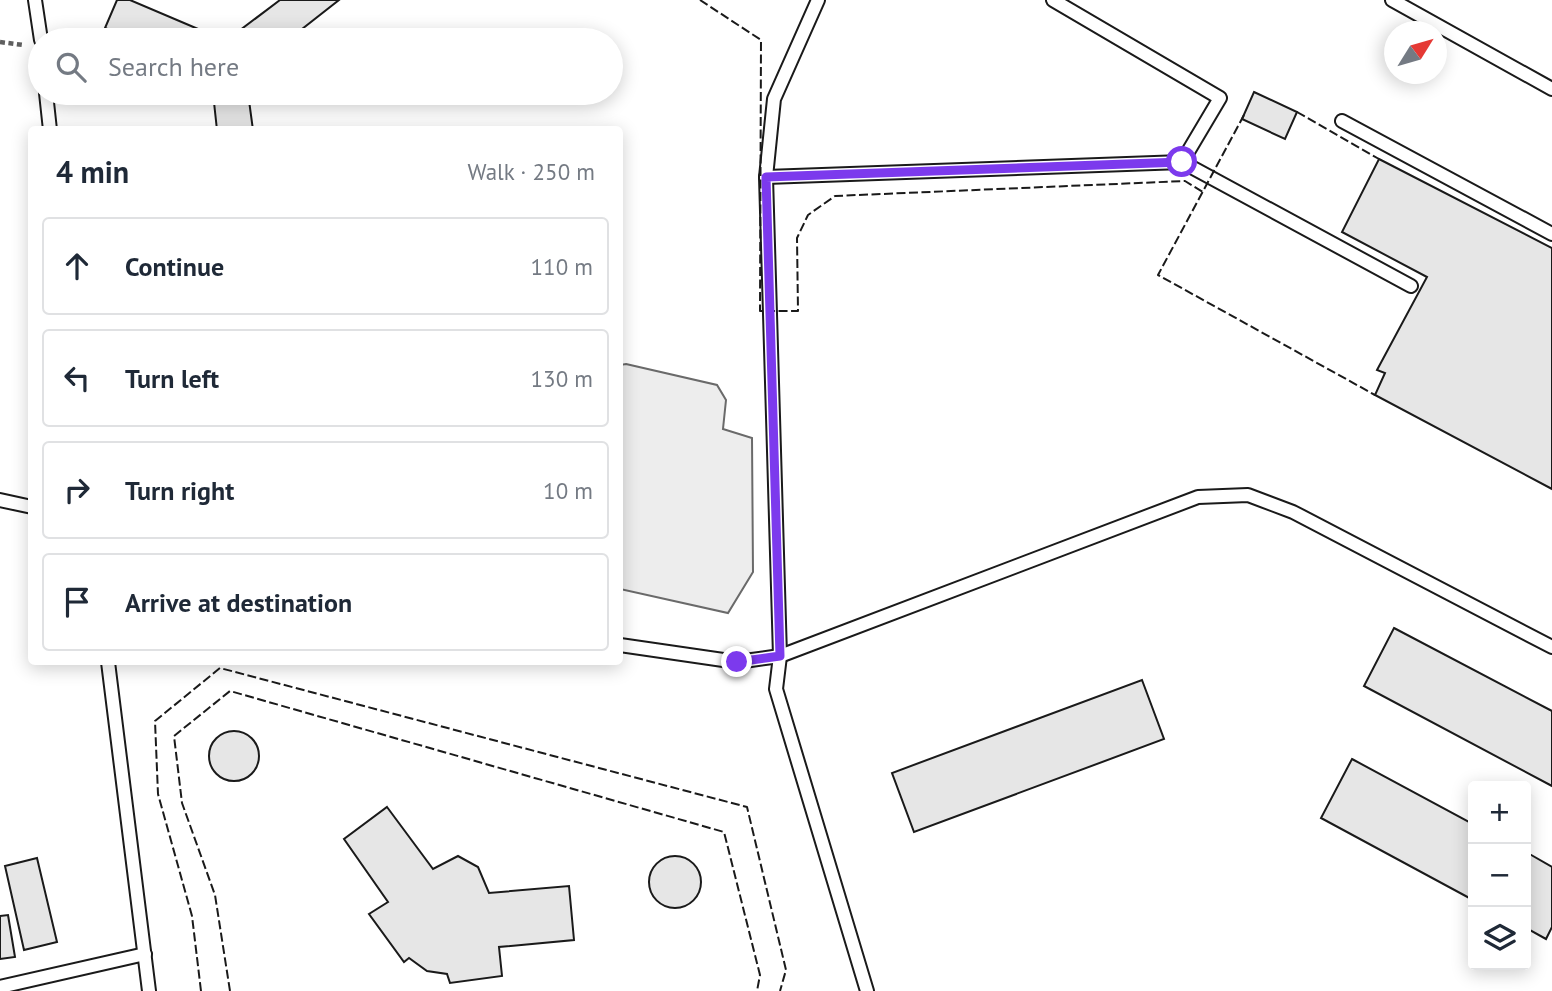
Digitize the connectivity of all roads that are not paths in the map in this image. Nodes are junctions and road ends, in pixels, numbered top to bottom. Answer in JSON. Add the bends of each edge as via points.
{"nodes":[{"id":1,"x":35,"y":0,"type":"edge"},
{"id":2,"x":818,"y":0,"type":"edge"},
{"id":3,"x":1053,"y":0,"type":"edge"},
{"id":4,"x":1392,"y":0,"type":"edge"},
{"id":5,"x":34,"y":28,"type":"edge"},
{"id":6,"x":1552,"y":89,"type":"edge"},
{"id":7,"x":47,"y":105,"type":"edge"},
{"id":8,"x":1342,"y":121,"type":"dead end"},
{"id":9,"x":50,"y":126,"type":"edge"},
{"id":10,"x":1182,"y":162,"type":"junction"},
{"id":11,"x":766,"y":177,"type":"junction"},
{"id":12,"x":1552,"y":234,"type":"edge"},
{"id":13,"x":1411,"y":286,"type":"dead end"},
{"id":14,"x":0,"y":500,"type":"edge"},
{"id":15,"x":28,"y":506,"type":"edge"},
{"id":16,"x":623,"y":645,"type":"edge"},
{"id":17,"x":1552,"y":647,"type":"edge"},
{"id":18,"x":780,"y":656,"type":"junction"},
{"id":19,"x":108,"y":665,"type":"edge"},
{"id":20,"x":145,"y":954,"type":"junction"},
{"id":21,"x":0,"y":987,"type":"edge"},
{"id":22,"x":149,"y":991,"type":"edge"},
{"id":23,"x":867,"y":991,"type":"edge"}],
"edges":[{"from":1,"to":5,"type":"lane"},
{"from":2,"to":11,"type":"lane","via":[[774,99]]},
{"from":3,"to":10,"type":"lane","via":[[1220,99]]},
{"from":4,"to":6,"type":"lane"},
{"from":7,"to":9,"type":"lane"},
{"from":8,"to":12,"type":"lane"},
{"from":10,"to":11,"type":"lane"},
{"from":10,"to":13,"type":"lane"},
{"from":11,"to":18,"type":"lane"},
{"from":14,"to":15,"type":"lane"},
{"from":16,"to":18,"type":"lane","via":[[737,662]]},
{"from":17,"to":18,"type":"lane","via":[[1293,512],[1248,495],[1198,498]]},
{"from":18,"to":23,"type":"lane","via":[[776,689]]},
{"from":19,"to":20,"type":"lane"},
{"from":20,"to":21,"type":"lane"},
{"from":20,"to":22,"type":"lane"}]}
